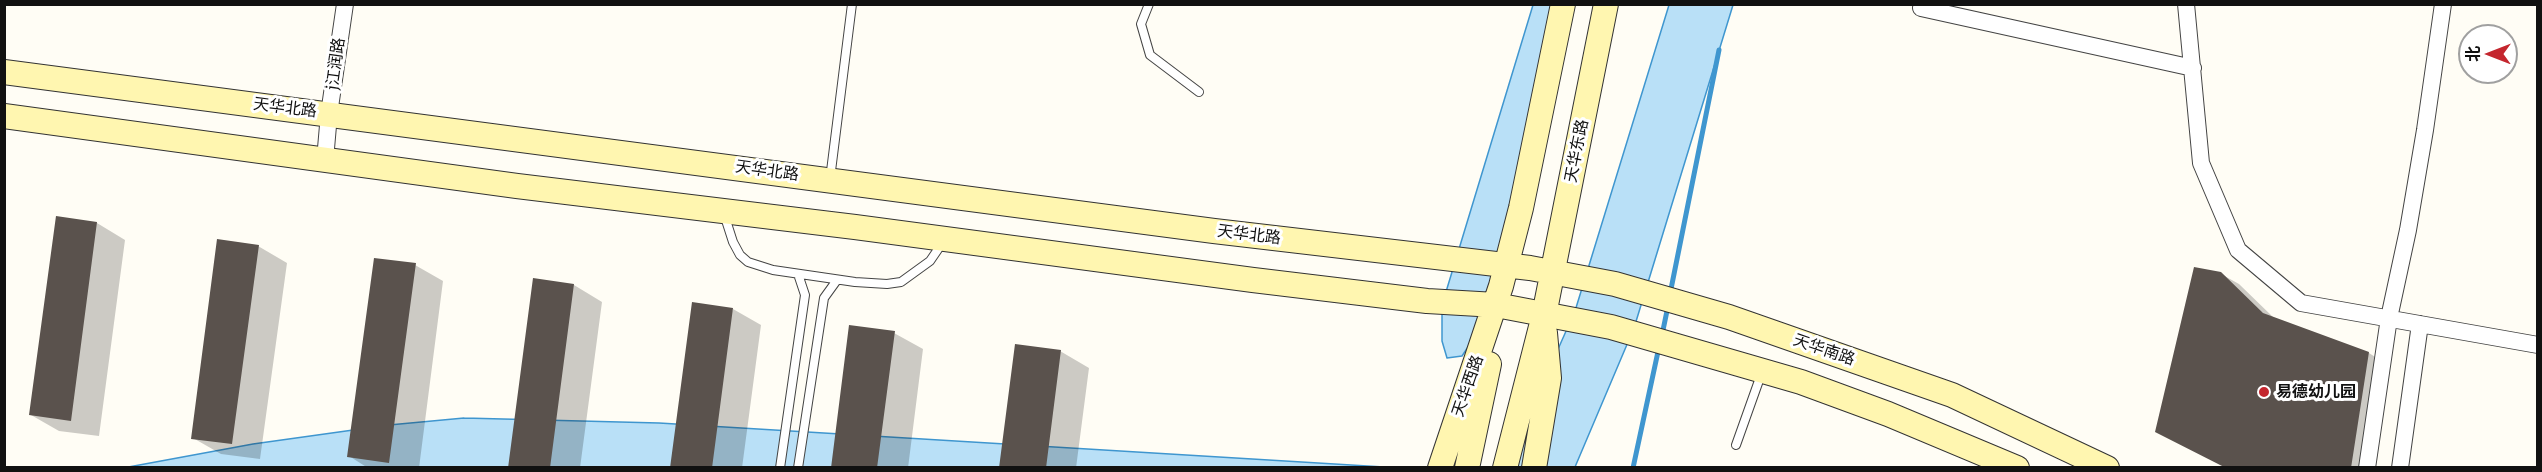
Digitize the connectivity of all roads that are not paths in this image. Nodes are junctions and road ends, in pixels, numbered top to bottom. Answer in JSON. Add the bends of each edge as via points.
{"nodes":[{"id":1,"x":345,"y":4,"type":"edge"},
{"id":2,"x":852,"y":4,"type":"edge"},
{"id":3,"x":1149,"y":4,"type":"edge"},
{"id":4,"x":1563,"y":4,"type":"edge"},
{"id":5,"x":1606,"y":4,"type":"edge"},
{"id":6,"x":2186,"y":4,"type":"edge"},
{"id":7,"x":2443,"y":4,"type":"edge"},
{"id":8,"x":1921,"y":8,"type":"dead end"},
{"id":9,"x":2193,"y":68,"type":"junction"},
{"id":10,"x":4,"y":72,"type":"edge"},
{"id":11,"x":1200,"y":92,"type":"dead end"},
{"id":12,"x":329,"y":114,"type":"junction"},
{"id":13,"x":4,"y":116,"type":"edge"},
{"id":14,"x":326,"y":160,"type":"junction"},
{"id":15,"x":830,"y":180,"type":"junction"},
{"id":16,"x":723,"y":211,"type":"junction"},
{"id":17,"x":945,"y":239,"type":"junction"},
{"id":18,"x":798,"y":274,"type":"junction"},
{"id":19,"x":1517,"y":279,"type":"junction"},
{"id":20,"x":837,"y":280,"type":"junction"},
{"id":21,"x":1546,"y":306,"type":"junction"},
{"id":22,"x":2389,"y":318,"type":"junction"},
{"id":23,"x":2420,"y":324,"type":"junction"},
{"id":24,"x":2538,"y":345,"type":"edge"},
{"id":25,"x":1762,"y":371,"type":"junction"},
{"id":26,"x":1736,"y":445,"type":"dead end"},
{"id":27,"x":780,"y":468,"type":"edge"},
{"id":28,"x":798,"y":468,"type":"edge"},
{"id":29,"x":1440,"y":468,"type":"edge"},
{"id":30,"x":1467,"y":468,"type":"edge"},
{"id":31,"x":1505,"y":468,"type":"edge"},
{"id":32,"x":1534,"y":468,"type":"edge"},
{"id":33,"x":2017,"y":468,"type":"edge"},
{"id":34,"x":2107,"y":468,"type":"edge"},
{"id":35,"x":2367,"y":468,"type":"edge"},
{"id":36,"x":2400,"y":468,"type":"edge"}],
"edges":[{"from":1,"to":12,"type":"street","name":"j江润路"},
{"from":2,"to":15,"type":"lane"},
{"from":3,"to":11,"type":"lane","via":[[1141,24],[1150,55]]},
{"from":4,"to":19,"type":"main road","name":"天华东路","via":[[1521,208]]},
{"from":5,"to":19,"type":"main road","name":"天华东路"},
{"from":6,"to":9,"type":"street"},
{"from":7,"to":22,"type":"street","via":[[2423,141]]},
{"from":8,"to":9,"type":"street"},
{"from":9,"to":22,"type":"street","via":[[2201,163],[2238,250],[2301,303]]},
{"from":10,"to":12,"type":"main road","name":"天华北路"},
{"from":12,"to":14,"type":"street","name":"j江润路"},
{"from":12,"to":15,"type":"main road","name":"天华北路"},
{"from":13,"to":14,"type":"main road","name":"天华北路"},
{"from":14,"to":16,"type":"main road","name":"天华北路"},
{"from":15,"to":19,"type":"main road","name":"天华北路","via":[[1214,231]]},
{"from":16,"to":17,"type":"main road","name":"天华北路"},
{"from":16,"to":18,"type":"lane","via":[[740,255],[759,267]]},
{"from":17,"to":19,"type":"main road","name":"天华北路","via":[[1427,302]]},
{"from":17,"to":20,"type":"lane","via":[[930,261],[901,282]]},
{"from":18,"to":20,"type":"lane"},
{"from":18,"to":27,"type":"lane","via":[[805,295]]},
{"from":19,"to":21,"type":"main road","name":"天华东路"},
{"from":19,"to":21,"type":"main road","name":"天华北路","via":[[1520,309]]},
{"from":19,"to":29,"type":"main road","name":"天华西路"},
{"from":19,"to":30,"type":"main road","name":"天华西路","via":[[1489,365]]},
{"from":19,"to":34,"type":"main road","name":"天华南路","via":[[1615,284],[1729,317],[1952,395]]},
{"from":20,"to":28,"type":"lane","via":[[824,298]]},
{"from":21,"to":25,"type":"main road"},
{"from":21,"to":31,"type":"main road"},
{"from":21,"to":32,"type":"main road","via":[[1549,378]]},
{"from":22,"to":23,"type":"street"},
{"from":22,"to":35,"type":"street"},
{"from":23,"to":24,"type":"street"},
{"from":23,"to":36,"type":"street"},
{"from":25,"to":26,"type":"lane"},
{"from":25,"to":33,"type":"main road","via":[[1888,414]]}]}
